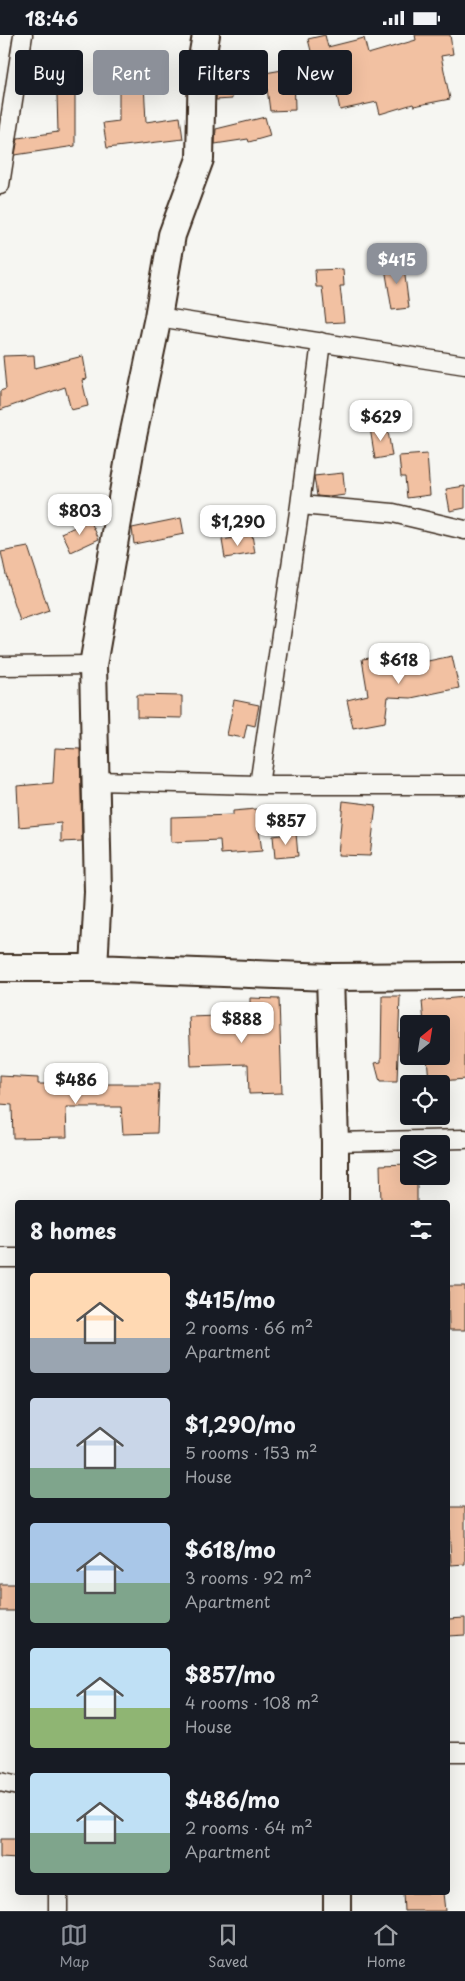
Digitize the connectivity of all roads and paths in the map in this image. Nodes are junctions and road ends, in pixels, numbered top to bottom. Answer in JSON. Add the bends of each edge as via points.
{"nodes":[{"id":1,"x":23,"y":35,"type":"edge"},
{"id":2,"x":206,"y":35,"type":"edge"},
{"id":3,"x":0,"y":185,"type":"edge"},
{"id":4,"x":158,"y":317,"type":"junction"},
{"id":5,"x":321,"y":342,"type":"junction"},
{"id":6,"x":465,"y":365,"type":"edge"},
{"id":7,"x":300,"y":505,"type":"junction"},
{"id":8,"x":465,"y":530,"type":"edge"},
{"id":9,"x":93,"y":665,"type":"junction"},
{"id":10,"x":0,"y":666,"type":"edge"},
{"id":11,"x":96,"y":781,"type":"junction"},
{"id":12,"x":259,"y":785,"type":"junction"},
{"id":13,"x":465,"y":785,"type":"edge"},
{"id":14,"x":0,"y":968,"type":"edge"},
{"id":15,"x":94,"y":968,"type":"junction"},
{"id":16,"x":465,"y":975,"type":"edge"},
{"id":17,"x":330,"y":977,"type":"junction"},
{"id":18,"x":465,"y":1139,"type":"edge"},
{"id":19,"x":335,"y":1143,"type":"junction"},
{"id":20,"x":335,"y":1200,"type":"edge"},
{"id":21,"x":0,"y":1258,"type":"edge"},
{"id":22,"x":15,"y":1258,"type":"edge"},
{"id":23,"x":450,"y":1752,"type":"edge"},
{"id":24,"x":465,"y":1752,"type":"edge"},
{"id":25,"x":0,"y":1782,"type":"edge"},
{"id":26,"x":15,"y":1784,"type":"edge"},
{"id":27,"x":58,"y":1895,"type":"edge"},
{"id":28,"x":337,"y":1895,"type":"edge"},
{"id":29,"x":58,"y":1911,"type":"edge"},
{"id":30,"x":337,"y":1911,"type":"edge"}],
"edges":[{"from":1,"to":3,"type":"street"},
{"from":2,"to":4,"type":"street","via":[[202,58],[200,159],[172,235]]},
{"from":4,"to":5,"type":"street"},
{"from":4,"to":9,"type":"street","via":[[132,441]]},
{"from":5,"to":6,"type":"street"},
{"from":5,"to":7,"type":"street"},
{"from":7,"to":8,"type":"street","via":[[393,513]]},
{"from":7,"to":12,"type":"street"},
{"from":9,"to":10,"type":"street"},
{"from":9,"to":11,"type":"street"},
{"from":11,"to":12,"type":"street"},
{"from":11,"to":15,"type":"street","via":[[98,892]]},
{"from":12,"to":13,"type":"street"},
{"from":14,"to":15,"type":"street"},
{"from":15,"to":17,"type":"street"},
{"from":16,"to":17,"type":"street"},
{"from":17,"to":19,"type":"street"},
{"from":18,"to":19,"type":"street"},
{"from":19,"to":20,"type":"street"},
{"from":21,"to":22,"type":"street"},
{"from":23,"to":24,"type":"street"},
{"from":25,"to":26,"type":"street"},
{"from":27,"to":29,"type":"street"},
{"from":28,"to":30,"type":"street"}]}
